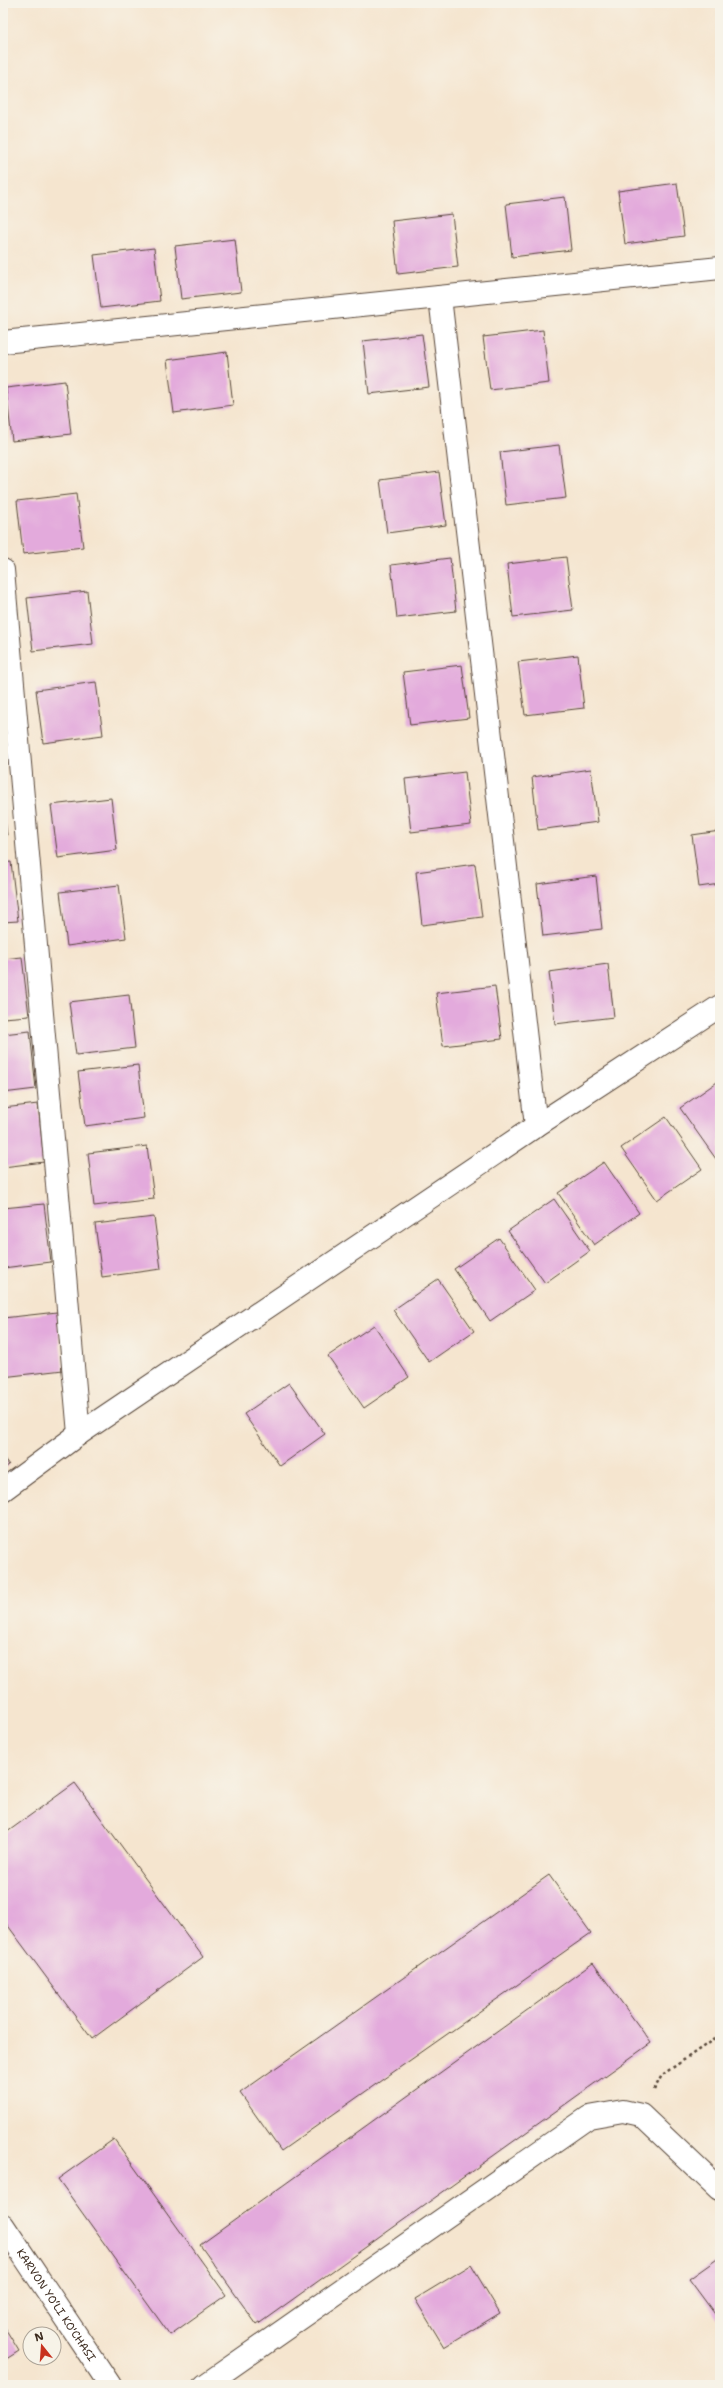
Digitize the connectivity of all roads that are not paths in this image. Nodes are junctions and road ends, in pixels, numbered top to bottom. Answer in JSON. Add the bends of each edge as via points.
{"nodes":[{"id":1,"x":720,"y":268,"type":"edge"},
{"id":2,"x":440,"y":297,"type":"junction"},
{"id":3,"x":3,"y":342,"type":"edge"},
{"id":4,"x":3,"y":570,"type":"edge"},
{"id":5,"x":720,"y":1006,"type":"edge"},
{"id":6,"x":536,"y":1126,"type":"junction"},
{"id":7,"x":79,"y":1434,"type":"junction"},
{"id":8,"x":3,"y":1490,"type":"edge"},
{"id":9,"x":720,"y":2190,"type":"edge"},
{"id":10,"x":3,"y":2225,"type":"edge"},
{"id":11,"x":110,"y":2385,"type":"edge"},
{"id":12,"x":205,"y":2385,"type":"edge"}],
"edges":[{"from":1,"to":2,"type":"street"},
{"from":2,"to":3,"type":"street"},
{"from":2,"to":6,"type":"street"},
{"from":4,"to":7,"type":"street"},
{"from":5,"to":6,"type":"street"},
{"from":6,"to":7,"type":"street"},
{"from":7,"to":8,"type":"street"},
{"from":9,"to":12,"type":"street","via":[[641,2115],[623,2111],[589,2117]]},
{"from":10,"to":11,"type":"street","name":"KARVON YO‘LI KO'CHASI"}]}
